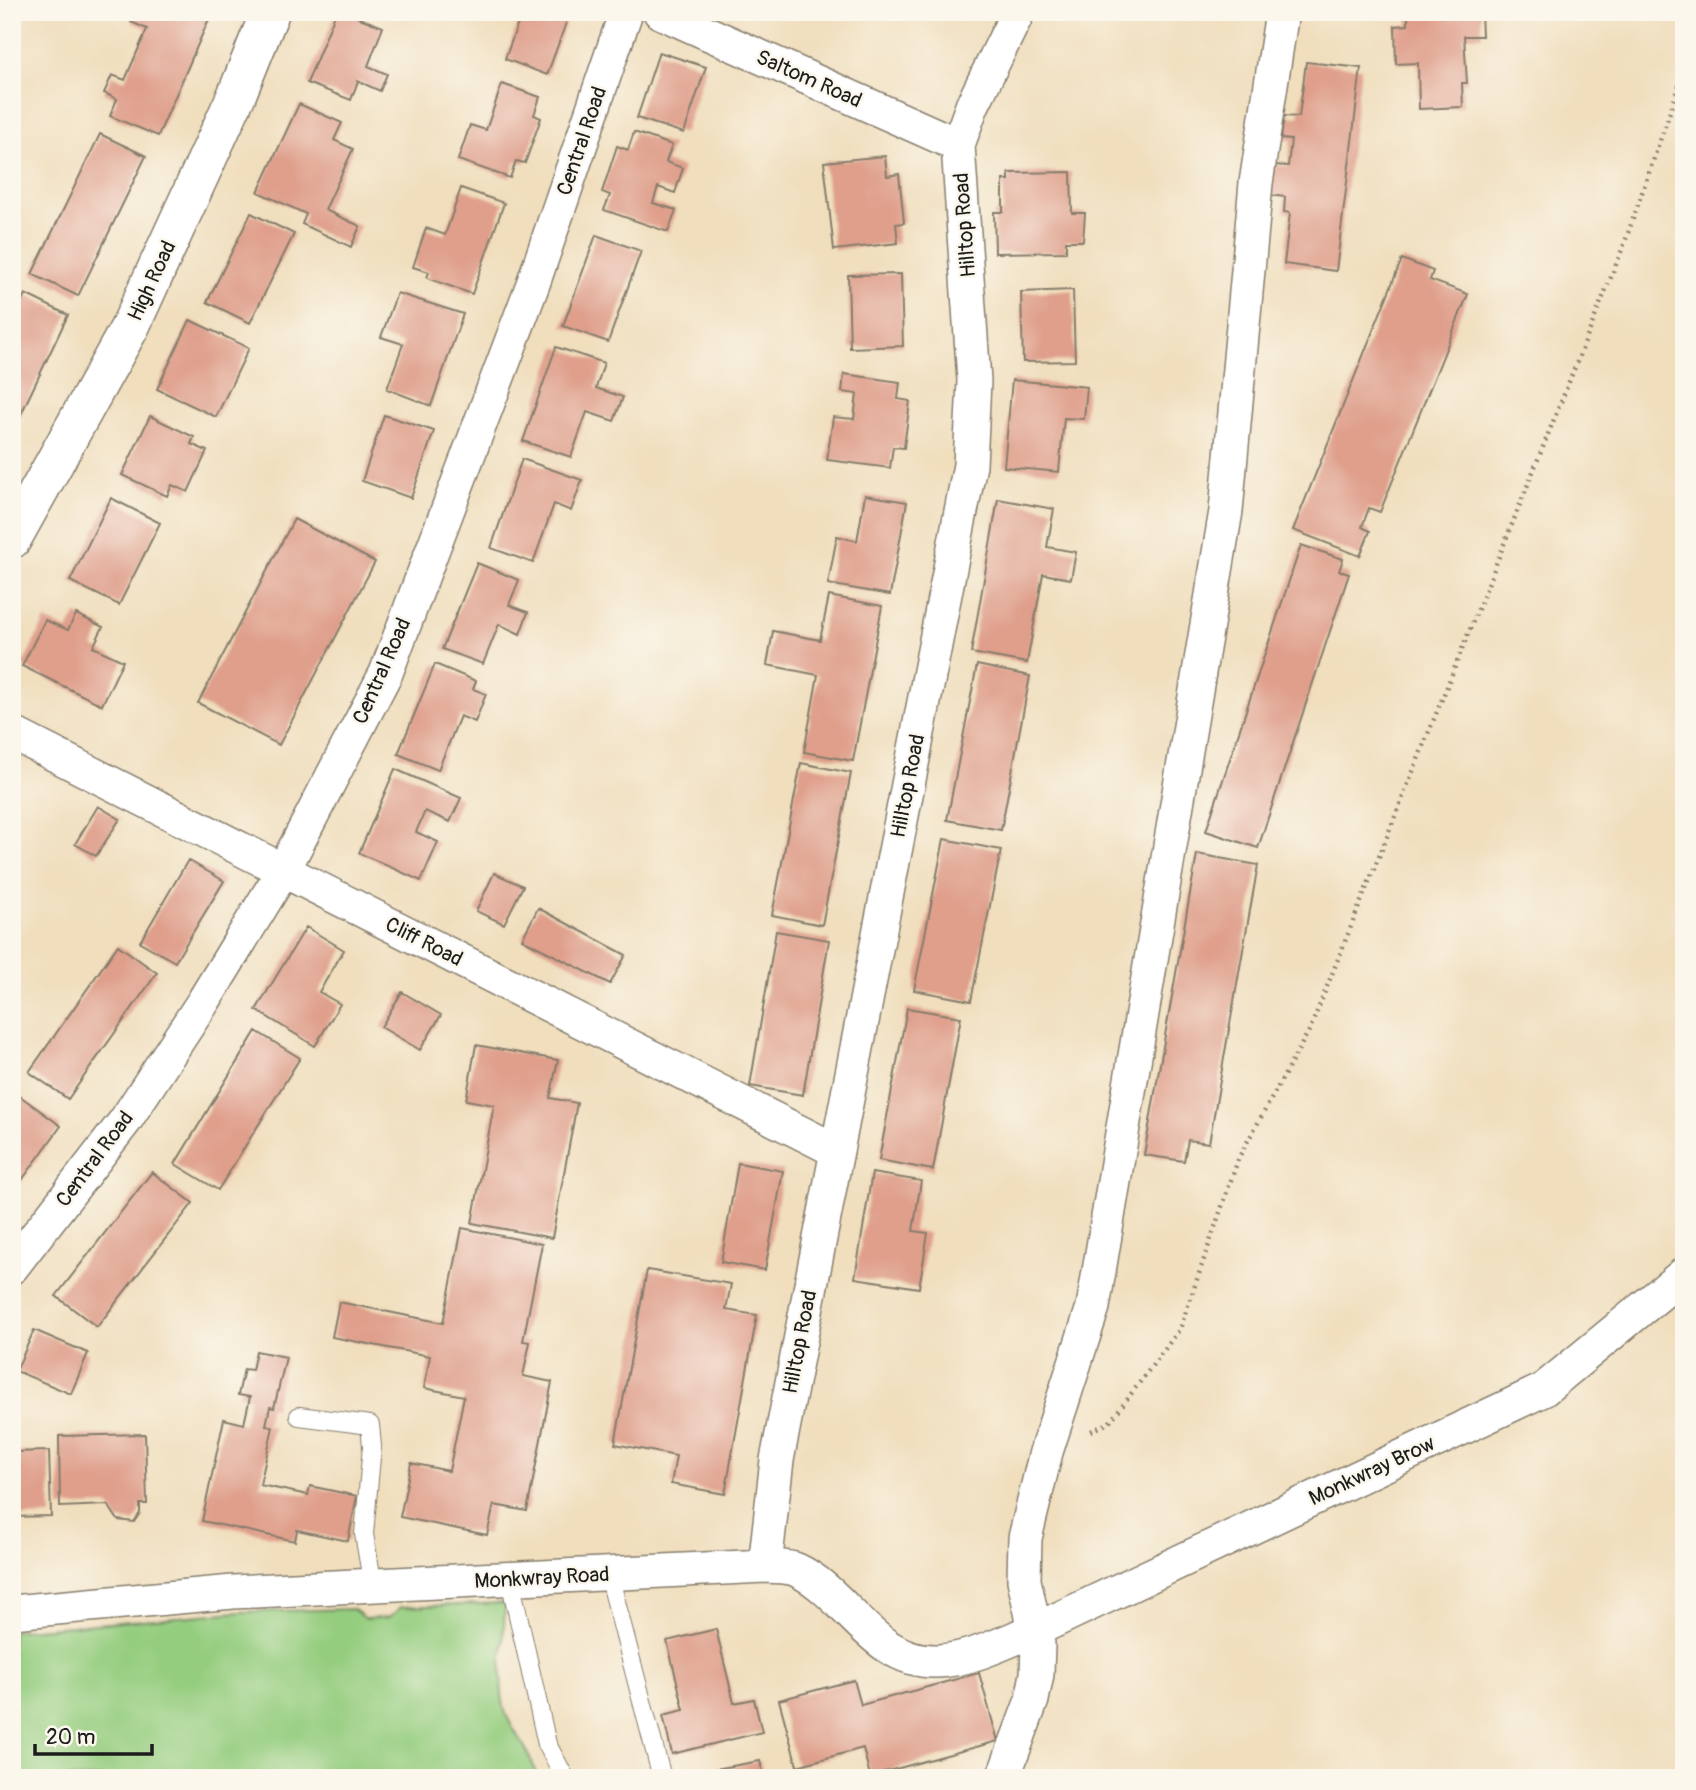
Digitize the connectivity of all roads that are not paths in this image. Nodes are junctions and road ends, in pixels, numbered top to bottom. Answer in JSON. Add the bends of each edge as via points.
{"nodes":[{"id":1,"x":270,"y":12,"type":"edge"},
{"id":2,"x":626,"y":12,"type":"edge"},
{"id":3,"x":660,"y":12,"type":"edge"},
{"id":4,"x":1018,"y":12,"type":"edge"},
{"id":5,"x":1282,"y":12,"type":"edge"},
{"id":6,"x":958,"y":145,"type":"junction"},
{"id":7,"x":12,"y":539,"type":"edge"},
{"id":8,"x":12,"y":733,"type":"edge"},
{"id":9,"x":283,"y":871,"type":"junction"},
{"id":10,"x":837,"y":1151,"type":"junction"},
{"id":11,"x":12,"y":1267,"type":"edge"},
{"id":12,"x":1684,"y":1274,"type":"edge"},
{"id":13,"x":299,"y":1416,"type":"dead end"},
{"id":14,"x":765,"y":1566,"type":"junction"},
{"id":15,"x":610,"y":1576,"type":"junction"},
{"id":16,"x":510,"y":1580,"type":"junction"},
{"id":17,"x":373,"y":1586,"type":"junction"},
{"id":18,"x":12,"y":1612,"type":"edge"},
{"id":19,"x":1035,"y":1630,"type":"junction"},
{"id":20,"x":565,"y":1778,"type":"edge"},
{"id":21,"x":662,"y":1778,"type":"edge"},
{"id":22,"x":1003,"y":1778,"type":"edge"}],
"edges":[{"from":1,"to":7,"type":"street","name":"High Road","via":[[130,327]]},
{"from":2,"to":9,"type":"street","name":"Central Road","via":[[533,284],[386,673]]},
{"from":3,"to":6,"type":"street","name":"Saltom Road"},
{"from":4,"to":6,"type":"street","name":"Hilltop Road"},
{"from":5,"to":19,"type":"street","via":[[1256,183],[1226,511],[1093,1307],[1046,1452],[1025,1538],[1024,1580]]},
{"from":6,"to":10,"type":"street","name":"Hilltop Road","via":[[974,381],[970,466]]},
{"from":8,"to":9,"type":"street","name":"Cliff Road"},
{"from":9,"to":10,"type":"street","name":"Cliff Road"},
{"from":9,"to":11,"type":"street","name":"Central Road","via":[[125,1121]]},
{"from":10,"to":14,"type":"street","name":"Hilltop Road","via":[[777,1460]]},
{"from":12,"to":19,"type":"street","name":"Monkwray Brow","via":[[1543,1390]]},
{"from":13,"to":17,"type":"lane","via":[[370,1425],[364,1534]]},
{"from":14,"to":15,"type":"street","name":"Monkwray Road"},
{"from":14,"to":19,"type":"street","name":"Monkwray Road","via":[[796,1569],[876,1639],[910,1658],[939,1661],[958,1657]]},
{"from":15,"to":16,"type":"street","name":"Monkwray Road"},
{"from":15,"to":21,"type":"lane"},
{"from":16,"to":17,"type":"street","name":"Monkwray Road"},
{"from":16,"to":20,"type":"lane","via":[[547,1744]]},
{"from":17,"to":18,"type":"street","name":"Monkwray Road","via":[[233,1592]]},
{"from":19,"to":22,"type":"street","via":[[1037,1674],[1032,1700]]}]}
